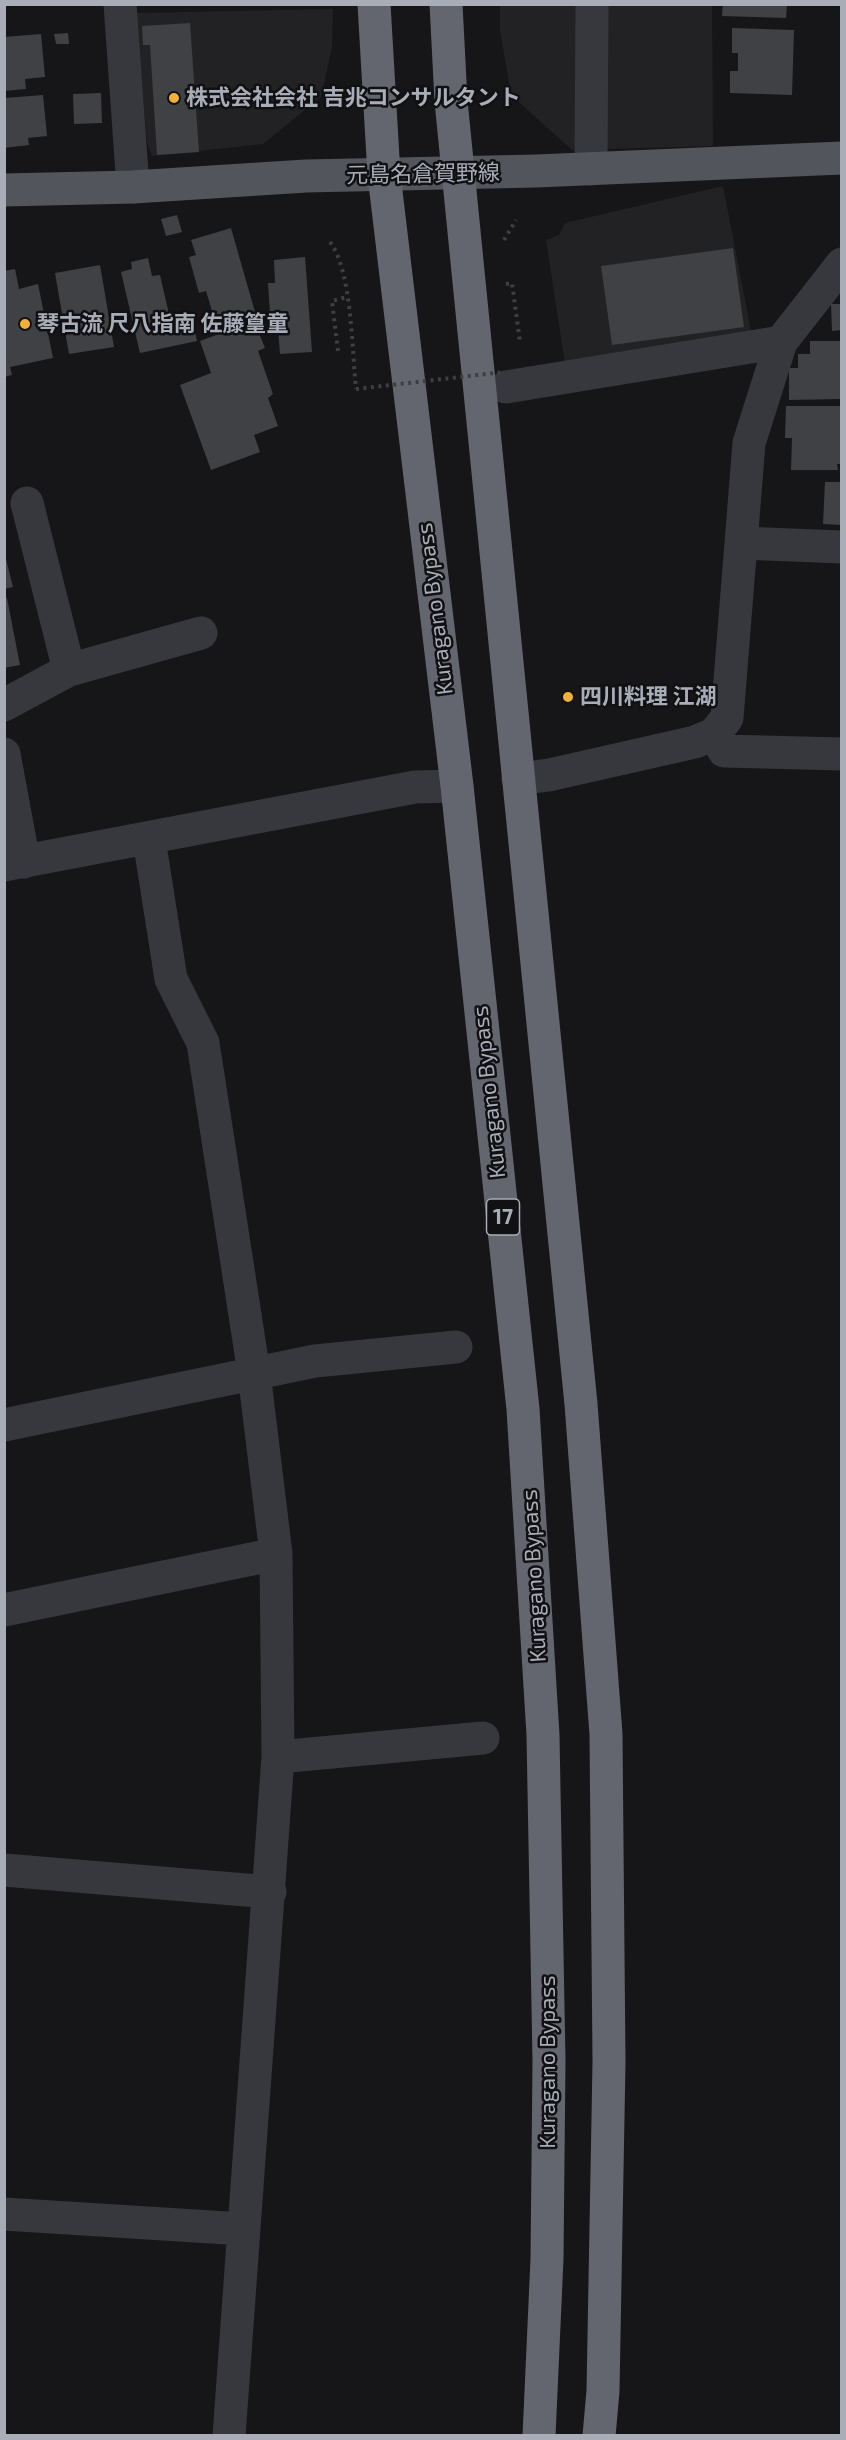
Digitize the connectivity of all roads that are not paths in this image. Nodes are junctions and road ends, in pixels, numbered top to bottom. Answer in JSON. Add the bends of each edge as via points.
{"nodes":[{"id":1,"x":120,"y":4,"type":"edge"},
{"id":2,"x":374,"y":4,"type":"edge"},
{"id":3,"x":446,"y":4,"type":"edge"},
{"id":4,"x":592,"y":4,"type":"edge"},
{"id":5,"x":842,"y":158,"type":"edge"},
{"id":6,"x":591,"y":169,"type":"junction"},
{"id":7,"x":458,"y":173,"type":"junction"},
{"id":8,"x":384,"y":175,"type":"junction"},
{"id":9,"x":133,"y":187,"type":"junction"},
{"id":10,"x":4,"y":190,"type":"edge"},
{"id":11,"x":842,"y":264,"type":"edge"},
{"id":12,"x":781,"y":342,"type":"junction"},
{"id":13,"x":505,"y":379,"type":"road end"},
{"id":14,"x":27,"y":503,"type":"dead end"},
{"id":15,"x":741,"y":543,"type":"junction"},
{"id":16,"x":842,"y":547,"type":"edge"},
{"id":17,"x":201,"y":633,"type":"dead end"},
{"id":18,"x":69,"y":670,"type":"junction"},
{"id":19,"x":4,"y":705,"type":"edge"},
{"id":20,"x":714,"y":734,"type":"junction"},
{"id":21,"x":4,"y":754,"type":"edge"},
{"id":22,"x":842,"y":754,"type":"edge"},
{"id":23,"x":518,"y":779,"type":"junction"},
{"id":24,"x":457,"y":786,"type":"junction"},
{"id":25,"x":149,"y":839,"type":"junction"},
{"id":26,"x":14,"y":863,"type":"edge"},
{"id":27,"x":456,"y":1347,"type":"dead end"},
{"id":28,"x":254,"y":1373,"type":"junction"},
{"id":29,"x":4,"y":1425,"type":"edge"},
{"id":30,"x":276,"y":1554,"type":"junction"},
{"id":31,"x":4,"y":1610,"type":"edge"},
{"id":32,"x":483,"y":1738,"type":"dead end"},
{"id":33,"x":278,"y":1756,"type":"junction"},
{"id":34,"x":4,"y":1870,"type":"edge"},
{"id":35,"x":270,"y":1892,"type":"junction"},
{"id":36,"x":4,"y":2214,"type":"edge"},
{"id":37,"x":243,"y":2229,"type":"junction"},
{"id":38,"x":229,"y":2436,"type":"edge"},
{"id":39,"x":538,"y":2436,"type":"edge"},
{"id":40,"x":599,"y":2436,"type":"edge"}],
"edges":[{"from":1,"to":9,"type":"street"},
{"from":2,"to":8,"type":"highway","name":"Kuragano Bypass","number":"17"},
{"from":3,"to":7,"type":"highway"},
{"from":4,"to":6,"type":"street"},
{"from":5,"to":6,"type":"main road","name":"元島名倉賀野線"},
{"from":6,"to":7,"type":"main road","name":"元島名倉賀野線"},
{"from":7,"to":8,"type":"main road","name":"元島名倉賀野線"},
{"from":7,"to":23,"type":"highway"},
{"from":8,"to":9,"type":"main road","name":"元島名倉賀野線"},
{"from":8,"to":24,"type":"highway","name":"Kuragano Bypass","number":"17"},
{"from":9,"to":10,"type":"main road","name":"元島名倉賀野線"},
{"from":11,"to":12,"type":"street"},
{"from":12,"to":13,"type":"street"},
{"from":12,"to":15,"type":"street","via":[[749,443]]},
{"from":14,"to":18,"type":"street"},
{"from":15,"to":16,"type":"street"},
{"from":15,"to":20,"type":"street","via":[[727,718]]},
{"from":17,"to":18,"type":"street"},
{"from":18,"to":19,"type":"street"},
{"from":20,"to":22,"type":"street","via":[[724,751]]},
{"from":20,"to":23,"type":"street","via":[[695,742]]},
{"from":21,"to":26,"type":"street"},
{"from":23,"to":40,"type":"highway","via":[[581,1404],[606,1734],[609,2062]]},
{"from":24,"to":25,"type":"street","via":[[415,787]]},
{"from":24,"to":39,"type":"highway","name":"Kuragano Bypass","number":"17","via":[[524,1409],[543,1735],[549,2061],[547,2259]]},
{"from":25,"to":26,"type":"street"},
{"from":25,"to":28,"type":"street","via":[[171,979],[202,1043]]},
{"from":27,"to":28,"type":"street","via":[[315,1361]]},
{"from":28,"to":29,"type":"street"},
{"from":28,"to":30,"type":"street"},
{"from":30,"to":31,"type":"street"},
{"from":30,"to":33,"type":"street"},
{"from":32,"to":33,"type":"street"},
{"from":33,"to":35,"type":"street"},
{"from":34,"to":35,"type":"street"},
{"from":35,"to":37,"type":"street"},
{"from":36,"to":37,"type":"street"},
{"from":37,"to":38,"type":"street"}]}
